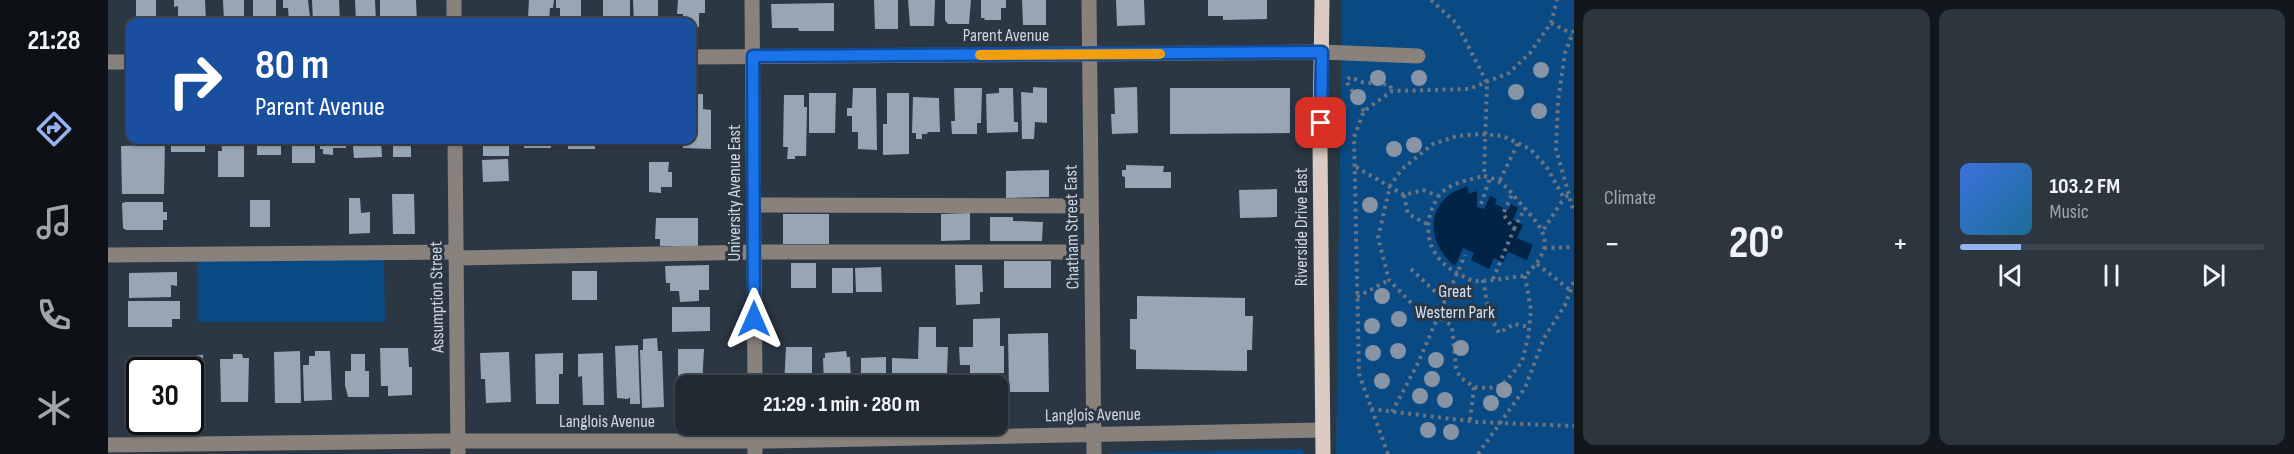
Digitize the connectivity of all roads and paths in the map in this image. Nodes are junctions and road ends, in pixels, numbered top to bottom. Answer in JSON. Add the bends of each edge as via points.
{"nodes":[{"id":1,"x":454,"y":0,"type":"edge"},
{"id":2,"x":752,"y":0,"type":"edge"},
{"id":3,"x":1089,"y":0,"type":"edge"},
{"id":4,"x":1322,"y":0,"type":"edge"},
{"id":5,"x":1431,"y":0,"type":"edge"},
{"id":6,"x":1557,"y":0,"type":"edge"},
{"id":7,"x":454,"y":18,"type":"edge"},
{"id":8,"x":1551,"y":23,"type":"junction"},
{"id":9,"x":1573,"y":32,"type":"edge"},
{"id":10,"x":1322,"y":52,"type":"junction"},
{"id":11,"x":1089,"y":54,"type":"junction"},
{"id":12,"x":753,"y":56,"type":"junction"},
{"id":13,"x":1418,"y":56,"type":"dead end"},
{"id":14,"x":696,"y":57,"type":"edge"},
{"id":15,"x":108,"y":62,"type":"edge"},
{"id":16,"x":126,"y":62,"type":"edge"},
{"id":17,"x":1487,"y":83,"type":"junction"},
{"id":18,"x":1392,"y":91,"type":"junction"},
{"id":19,"x":1364,"y":111,"type":"junction"},
{"id":20,"x":1485,"y":134,"type":"junction"},
{"id":21,"x":1518,"y":143,"type":"junction"},
{"id":22,"x":455,"y":144,"type":"edge"},
{"id":23,"x":1355,"y":166,"type":"junction"},
{"id":24,"x":1484,"y":176,"type":"junction"},
{"id":25,"x":1490,"y":178,"type":"junction"},
{"id":26,"x":1500,"y":180,"type":"junction"},
{"id":27,"x":1390,"y":186,"type":"junction"},
{"id":28,"x":1512,"y":194,"type":"junction"},
{"id":29,"x":1570,"y":194,"type":"junction"},
{"id":30,"x":1404,"y":195,"type":"junction"},
{"id":31,"x":1439,"y":196,"type":"junction"},
{"id":32,"x":1564,"y":198,"type":"junction"},
{"id":33,"x":1481,"y":204,"type":"dead end"},
{"id":34,"x":754,"y":205,"type":"junction"},
{"id":35,"x":1091,"y":206,"type":"junction"},
{"id":36,"x":1525,"y":208,"type":"junction"},
{"id":37,"x":1574,"y":213,"type":"edge"},
{"id":38,"x":1427,"y":224,"type":"junction"},
{"id":39,"x":1514,"y":229,"type":"junction"},
{"id":40,"x":1544,"y":229,"type":"junction"},
{"id":41,"x":1574,"y":247,"type":"edge"},
{"id":42,"x":1544,"y":248,"type":"junction"},
{"id":43,"x":754,"y":252,"type":"junction"},
{"id":44,"x":1092,"y":252,"type":"junction"},
{"id":45,"x":108,"y":255,"type":"edge"},
{"id":46,"x":456,"y":255,"type":"junction"},
{"id":47,"x":1465,"y":255,"type":"dead end"},
{"id":48,"x":1537,"y":264,"type":"junction"},
{"id":49,"x":1412,"y":269,"type":"dead end"},
{"id":50,"x":1457,"y":273,"type":"junction"},
{"id":51,"x":1525,"y":276,"type":"junction"},
{"id":52,"x":1493,"y":279,"type":"junction"},
{"id":53,"x":1389,"y":280,"type":"junction"},
{"id":54,"x":1483,"y":280,"type":"junction"},
{"id":55,"x":1574,"y":281,"type":"edge"},
{"id":56,"x":1570,"y":290,"type":"junction"},
{"id":57,"x":1357,"y":297,"type":"junction"},
{"id":58,"x":1445,"y":301,"type":"junction"},
{"id":59,"x":1438,"y":318,"type":"junction"},
{"id":60,"x":1530,"y":327,"type":"junction"},
{"id":61,"x":755,"y":375,"type":"edge"},
{"id":62,"x":1474,"y":387,"type":"junction"},
{"id":63,"x":1371,"y":409,"type":"junction"},
{"id":64,"x":1392,"y":412,"type":"junction"},
{"id":65,"x":1470,"y":420,"type":"junction"},
{"id":66,"x":1502,"y":423,"type":"junction"},
{"id":67,"x":1574,"y":426,"type":"edge"},
{"id":68,"x":1322,"y":430,"type":"junction"},
{"id":69,"x":1094,"y":435,"type":"junction"},
{"id":70,"x":108,"y":445,"type":"edge"},
{"id":71,"x":755,"y":447,"type":"edge"},
{"id":72,"x":458,"y":448,"type":"edge"},
{"id":73,"x":1094,"y":454,"type":"edge"},
{"id":74,"x":1323,"y":454,"type":"edge"},
{"id":75,"x":1388,"y":454,"type":"edge"},
{"id":76,"x":1478,"y":454,"type":"edge"}],
"edges":[{"from":1,"to":7,"type":"street"},
{"from":2,"to":12,"type":"street","name":"University Avenue East"},
{"from":3,"to":11,"type":"street","name":"Chatham Street East"},
{"from":4,"to":10,"type":"main road","name":"Riverside Drive East"},
{"from":5,"to":17,"type":"path","via":[[1457,24]]},
{"from":6,"to":8,"type":"path"},
{"from":8,"to":9,"type":"path"},
{"from":8,"to":17,"type":"path","via":[[1530,53],[1509,73]]},
{"from":9,"to":29,"type":"path","via":[[1565,53],[1558,101],[1556,149]]},
{"from":10,"to":11,"type":"street","name":"Parent Avenue"},
{"from":10,"to":13,"type":"street","name":"Parent Avenue"},
{"from":10,"to":68,"type":"main road","name":"Riverside Drive East"},
{"from":11,"to":12,"type":"street","name":"Parent Avenue"},
{"from":11,"to":35,"type":"street","name":"Chatham Street East"},
{"from":12,"to":14,"type":"street","name":"Parent Avenue"},
{"from":12,"to":34,"type":"street","name":"University Avenue East"},
{"from":15,"to":16,"type":"street"},
{"from":17,"to":18,"type":"path","via":[[1469,89]]},
{"from":17,"to":20,"type":"path"},
{"from":18,"to":19,"type":"path"},
{"from":18,"to":19,"type":"path","via":[[1390,85],[1350,78],[1346,81]]},
{"from":19,"to":23,"type":"path","via":[[1354,137]]},
{"from":20,"to":21,"type":"path"},
{"from":20,"to":24,"type":"path"},
{"from":20,"to":27,"type":"path","via":[[1457,135],[1433,144],[1402,169]]},
{"from":21,"to":26,"type":"path"},
{"from":21,"to":32,"type":"path","via":[[1546,166]]},
{"from":22,"to":46,"type":"street","name":"Assumption Street"},
{"from":23,"to":27,"type":"path"},
{"from":23,"to":57,"type":"path"},
{"from":24,"to":25,"type":"path"},
{"from":24,"to":31,"type":"path","via":[[1458,182]]},
{"from":25,"to":26,"type":"path"},
{"from":25,"to":33,"type":"path"},
{"from":26,"to":28,"type":"path"},
{"from":27,"to":30,"type":"path"},
{"from":27,"to":53,"type":"path","via":[[1378,238]]},
{"from":28,"to":36,"type":"path"},
{"from":28,"to":39,"type":"path","via":[[1503,214]]},
{"from":29,"to":32,"type":"path"},
{"from":29,"to":37,"type":"path"},
{"from":30,"to":31,"type":"path","via":[[1423,190]]},
{"from":30,"to":38,"type":"path","via":[[1407,214]]},
{"from":31,"to":38,"type":"path"},
{"from":32,"to":40,"type":"path"},
{"from":34,"to":35,"type":"street"},
{"from":34,"to":43,"type":"street","name":"University Avenue East"},
{"from":35,"to":44,"type":"street","name":"Chatham Street East"},
{"from":36,"to":39,"type":"path"},
{"from":36,"to":40,"type":"path"},
{"from":38,"to":50,"type":"path","via":[[1435,255]]},
{"from":39,"to":52,"type":"path"},
{"from":40,"to":42,"type":"path"},
{"from":41,"to":42,"type":"path"},
{"from":42,"to":48,"type":"path"},
{"from":43,"to":44,"type":"street"},
{"from":43,"to":46,"type":"street"},
{"from":43,"to":61,"type":"street","name":"University Avenue East"},
{"from":44,"to":69,"type":"street","name":"Chatham Street East"},
{"from":45,"to":46,"type":"street"},
{"from":46,"to":72,"type":"street","name":"Assumption Street"},
{"from":47,"to":50,"type":"path"},
{"from":48,"to":51,"type":"path"},
{"from":48,"to":56,"type":"path"},
{"from":49,"to":58,"type":"path"},
{"from":50,"to":54,"type":"path","via":[[1472,281]]},
{"from":50,"to":58,"type":"path"},
{"from":51,"to":52,"type":"path"},
{"from":51,"to":60,"type":"path"},
{"from":52,"to":54,"type":"path"},
{"from":53,"to":57,"type":"path"},
{"from":53,"to":59,"type":"path","via":[[1413,305]]},
{"from":54,"to":60,"type":"path","via":[[1489,313],[1499,333],[1514,324]]},
{"from":55,"to":56,"type":"path"},
{"from":56,"to":66,"type":"path","via":[[1544,338],[1525,388]]},
{"from":57,"to":63,"type":"path","via":[[1359,374]]},
{"from":58,"to":59,"type":"path"},
{"from":59,"to":62,"type":"path","via":[[1452,327],[1456,368],[1460,377]]},
{"from":59,"to":64,"type":"path"},
{"from":60,"to":62,"type":"path","via":[[1522,362],[1506,381],[1489,388]]},
{"from":62,"to":65,"type":"path"},
{"from":63,"to":64,"type":"path"},
{"from":63,"to":75,"type":"path"},
{"from":64,"to":65,"type":"path"},
{"from":65,"to":66,"type":"path"},
{"from":66,"to":67,"type":"path"},
{"from":66,"to":76,"type":"path"},
{"from":68,"to":69,"type":"street","name":"Langlois Avenue"},
{"from":68,"to":74,"type":"main road","name":"Riverside Drive East"},
{"from":69,"to":71,"type":"street","name":"Langlois Avenue"},
{"from":69,"to":73,"type":"street","name":"Chatham Street East"},
{"from":70,"to":72,"type":"street","name":"Langlois Avenue"},
{"from":71,"to":72,"type":"street","name":"Langlois Avenue"}]}
